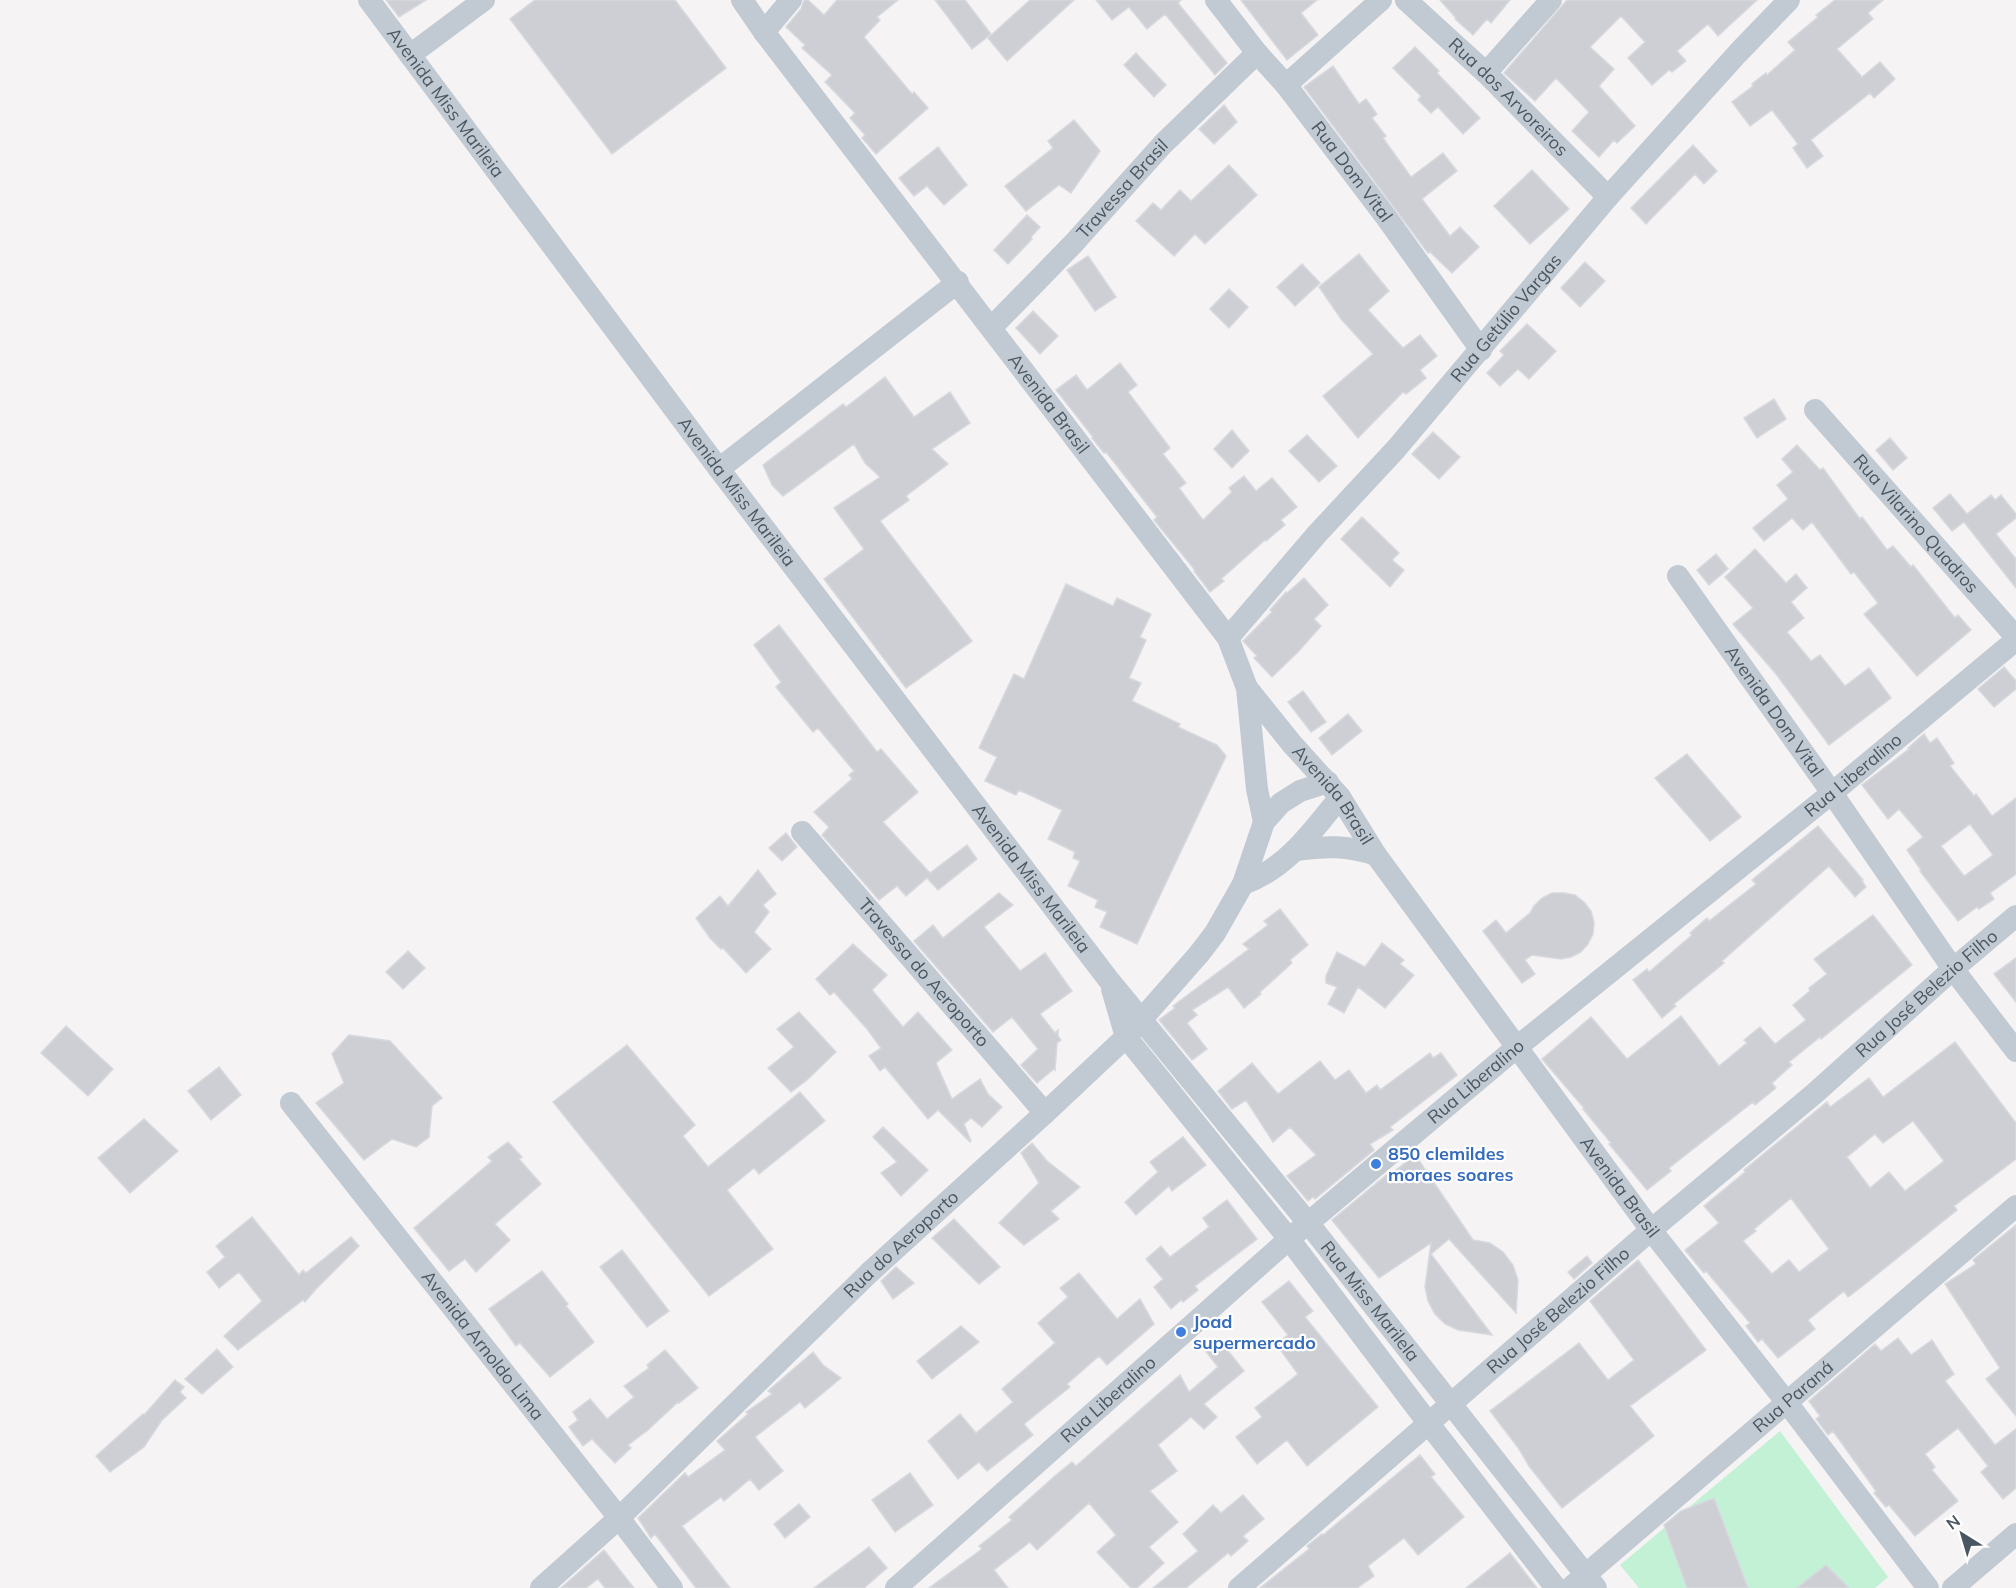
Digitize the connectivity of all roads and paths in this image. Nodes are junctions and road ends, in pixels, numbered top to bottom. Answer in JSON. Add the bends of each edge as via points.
{"nodes":[{"id":1,"x":369,"y":0,"type":"edge"},
{"id":2,"x":484,"y":0,"type":"edge"},
{"id":3,"x":742,"y":0,"type":"edge"},
{"id":4,"x":791,"y":0,"type":"edge"},
{"id":5,"x":1216,"y":0,"type":"edge"},
{"id":6,"x":1381,"y":0,"type":"edge"},
{"id":7,"x":1406,"y":0,"type":"edge"},
{"id":8,"x":1551,"y":0,"type":"edge"},
{"id":9,"x":1789,"y":0,"type":"edge"},
{"id":10,"x":764,"y":32,"type":"junction"},
{"id":11,"x":1257,"y":53,"type":"junction"},
{"id":12,"x":410,"y":55,"type":"junction"},
{"id":13,"x":1486,"y":73,"type":"junction"},
{"id":14,"x":1286,"y":85,"type":"junction"},
{"id":15,"x":1608,"y":197,"type":"junction"},
{"id":16,"x":958,"y":282,"type":"junction"},
{"id":17,"x":992,"y":327,"type":"junction"},
{"id":18,"x":1481,"y":350,"type":"junction"},
{"id":19,"x":1815,"y":410,"type":"dead end"},
{"id":20,"x":719,"y":469,"type":"junction"},
{"id":21,"x":1678,"y":576,"type":"dead end"},
{"id":22,"x":1228,"y":638,"type":"junction"},
{"id":23,"x":2016,"y":639,"type":"edge"},
{"id":24,"x":1247,"y":688,"type":"junction"},
{"id":25,"x":1334,"y":790,"type":"junction"},
{"id":26,"x":1832,"y":793,"type":"junction"},
{"id":27,"x":1264,"y":822,"type":"junction"},
{"id":28,"x":802,"y":832,"type":"dead end"},
{"id":29,"x":1296,"y":850,"type":"junction"},
{"id":30,"x":1376,"y":855,"type":"junction"},
{"id":31,"x":1243,"y":884,"type":"junction"},
{"id":32,"x":2016,"y":916,"type":"edge"},
{"id":33,"x":1953,"y":969,"type":"junction"},
{"id":34,"x":1108,"y":979,"type":"junction"},
{"id":35,"x":1142,"y":1019,"type":"junction"},
{"id":36,"x":1126,"y":1037,"type":"junction"},
{"id":37,"x":1517,"y":1047,"type":"junction"},
{"id":38,"x":2016,"y":1051,"type":"edge"},
{"id":39,"x":291,"y":1103,"type":"dead end"},
{"id":40,"x":1045,"y":1113,"type":"junction"},
{"id":41,"x":2016,"y":1206,"type":"edge"},
{"id":42,"x":1309,"y":1224,"type":"junction"},
{"id":43,"x":1650,"y":1230,"type":"junction"},
{"id":44,"x":1289,"y":1239,"type":"junction"},
{"id":45,"x":1788,"y":1404,"type":"junction"},
{"id":46,"x":1451,"y":1405,"type":"junction"},
{"id":47,"x":1429,"y":1424,"type":"junction"},
{"id":48,"x":618,"y":1518,"type":"junction"},
{"id":49,"x":2016,"y":1534,"type":"edge"},
{"id":50,"x":1584,"y":1583,"type":"edge"},
{"id":51,"x":541,"y":1588,"type":"edge"},
{"id":52,"x":672,"y":1588,"type":"edge"},
{"id":53,"x":896,"y":1588,"type":"edge"},
{"id":54,"x":1239,"y":1588,"type":"edge"},
{"id":55,"x":1556,"y":1588,"type":"edge"},
{"id":56,"x":1928,"y":1588,"type":"edge"},
{"id":57,"x":1953,"y":1588,"type":"edge"}],
"edges":[{"from":1,"to":12,"type":"street","name":"Avenida Miss Marileia"},
{"from":2,"to":12,"type":"street"},
{"from":3,"to":10,"type":"street","name":"Avenida Brasil"},
{"from":4,"to":10,"type":"street"},
{"from":5,"to":11,"type":"street","name":"Rua Dom Vital"},
{"from":6,"to":14,"type":"street"},
{"from":7,"to":13,"type":"street","name":"Rua dos Arvoreiros"},
{"from":8,"to":13,"type":"street"},
{"from":9,"to":15,"type":"street","name":"Rua Getúlio Vargas"},
{"from":10,"to":16,"type":"street","name":"Avenida Brasil"},
{"from":11,"to":14,"type":"street","name":"Rua Dom Vital"},
{"from":11,"to":17,"type":"street","name":"Travessa Brasil","via":[[1163,144]]},
{"from":12,"to":20,"type":"street","name":"Avenida Miss Marileia"},
{"from":13,"to":15,"type":"street","name":"Rua dos Arvoreiros"},
{"from":14,"to":18,"type":"street","name":"Rua Dom Vital"},
{"from":15,"to":18,"type":"street","name":"Rua Getúlio Vargas"},
{"from":16,"to":17,"type":"street","name":"Avenida Brasil"},
{"from":16,"to":20,"type":"street"},
{"from":17,"to":22,"type":"street","name":"Avenida Brasil"},
{"from":18,"to":22,"type":"street","name":"Rua Getúlio Vargas"},
{"from":19,"to":23,"type":"street","name":"Rua Vilarino Quadros"},
{"from":20,"to":34,"type":"street","name":"Avenida Miss Marileia"},
{"from":21,"to":26,"type":"street","name":"Avenida Dom Vital"},
{"from":22,"to":24,"type":"street","name":"Avenida Brasil"},
{"from":23,"to":26,"type":"street","name":"Rua Liberalino"},
{"from":24,"to":25,"type":"street","name":"Avenida Brasil"},
{"from":24,"to":27,"type":"street"},
{"from":25,"to":27,"type":"street","via":[[1312,786],[1281,803]]},
{"from":25,"to":29,"type":"street"},
{"from":25,"to":30,"type":"street","name":"Avenida Brasil"},
{"from":26,"to":33,"type":"street","name":"Avenida Dom Vital"},
{"from":26,"to":37,"type":"street","name":"Rua Liberalino"},
{"from":27,"to":31,"type":"street","name":"Rua do Aeroporto"},
{"from":28,"to":40,"type":"street","name":"Travessa do Aeroporto"},
{"from":29,"to":30,"type":"street","via":[[1340,846]]},
{"from":29,"to":31,"type":"street","via":[[1260,878]]},
{"from":30,"to":37,"type":"street","name":"Avenida Brasil"},
{"from":31,"to":35,"type":"street","name":"Rua do Aeroporto","via":[[1215,933]]},
{"from":32,"to":33,"type":"street","name":"Rua José Belezio Filho"},
{"from":33,"to":38,"type":"street","name":"Avenida Dom Vital"},
{"from":33,"to":43,"type":"street","name":"Rua José Belezio Filho","via":[[1814,1094]]},
{"from":34,"to":35,"type":"street","name":"Avenida Miss Marileia"},
{"from":34,"to":36,"type":"street","name":"Avenida Miss Marileia"},
{"from":35,"to":36,"type":"street","name":"Rua do Aeroporto"},
{"from":35,"to":42,"type":"street","name":"Rua Miss Marilela"},
{"from":36,"to":40,"type":"street","name":"Rua do Aeroporto"},
{"from":36,"to":44,"type":"street","name":"Rua Miss Marilela"},
{"from":37,"to":42,"type":"street","name":"Rua Liberalino"},
{"from":37,"to":43,"type":"street","name":"Avenida Brasil"},
{"from":39,"to":48,"type":"street","name":"Avenida Arnoldo Lima"},
{"from":40,"to":48,"type":"street","name":"Rua do Aeroporto","via":[[869,1272]]},
{"from":41,"to":45,"type":"street","name":"Rua Paraná"},
{"from":42,"to":44,"type":"street","name":"Rua Liberalino"},
{"from":42,"to":46,"type":"street","name":"Rua Miss Marilela"},
{"from":43,"to":45,"type":"street","name":"Avenida Brasil"},
{"from":43,"to":46,"type":"street","name":"Rua José Belezio Filho"},
{"from":44,"to":47,"type":"street","name":"Rua Miss Marilela"},
{"from":44,"to":53,"type":"street","name":"Rua Liberalino"},
{"from":45,"to":50,"type":"street","name":"Rua Paraná"},
{"from":45,"to":56,"type":"street","name":"Avenida Brasil"},
{"from":46,"to":47,"type":"street","name":"Rua José Belezio Filho"},
{"from":46,"to":50,"type":"street","name":"Rua Miss Marilela"},
{"from":47,"to":54,"type":"street","name":"Rua José Belezio Filho"},
{"from":47,"to":55,"type":"street","name":"Rua Miss Marilela"},
{"from":48,"to":51,"type":"street","name":"Rua do Aeroporto"},
{"from":48,"to":52,"type":"street","name":"Avenida Arnoldo Lima"},
{"from":49,"to":57,"type":"street"}]}
